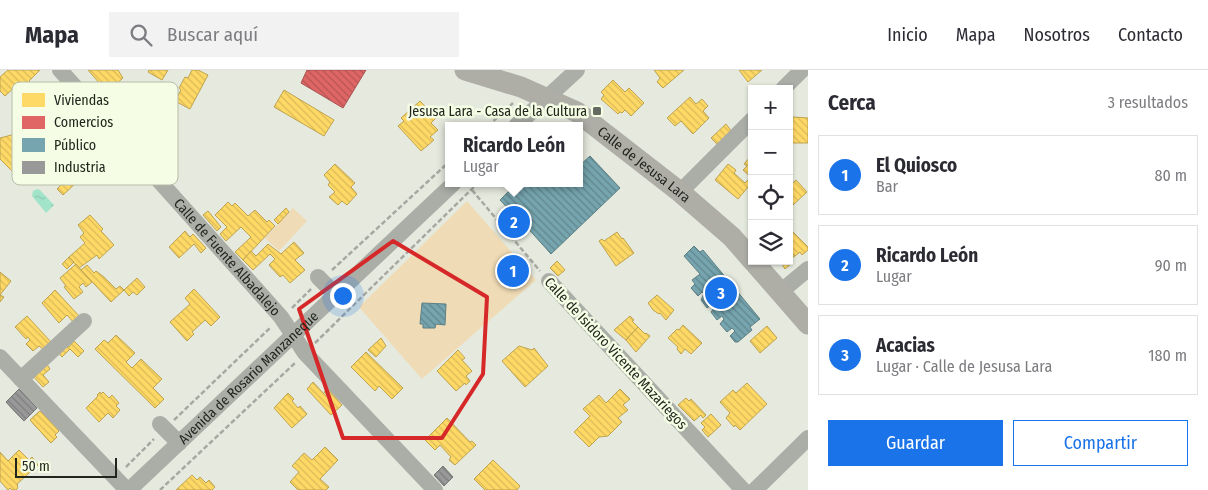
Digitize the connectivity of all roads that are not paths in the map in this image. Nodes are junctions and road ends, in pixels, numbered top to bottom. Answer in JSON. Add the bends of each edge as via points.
{"nodes":[{"id":1,"x":60,"y":70,"type":"edge"},
{"id":2,"x":577,"y":70,"type":"edge"},
{"id":3,"x":802,"y":70,"type":"edge"},
{"id":4,"x":479,"y":72,"type":"edge"},
{"id":5,"x":71,"y":82,"type":"edge"},
{"id":6,"x":787,"y":85,"type":"edge"},
{"id":7,"x":545,"y":98,"type":"junction"},
{"id":8,"x":520,"y":122,"type":"edge"},
{"id":9,"x":748,"y":124,"type":"edge"},
{"id":10,"x":163,"y":185,"type":"edge"},
{"id":11,"x":450,"y":187,"type":"edge"},
{"id":12,"x":680,"y":192,"type":"junction"},
{"id":13,"x":748,"y":256,"type":"edge"},
{"id":14,"x":755,"y":265,"type":"edge"},
{"id":15,"x":808,"y":269,"type":"edge"},
{"id":16,"x":318,"y":277,"type":"dead end"},
{"id":17,"x":549,"y":281,"type":"road end"},
{"id":18,"x":779,"y":293,"type":"junction"},
{"id":19,"x":336,"y":295,"type":"junction"},
{"id":20,"x":84,"y":320,"type":"dead end"},
{"id":21,"x":808,"y":324,"type":"edge"},
{"id":22,"x":292,"y":335,"type":"junction"},
{"id":23,"x":0,"y":357,"type":"edge"},
{"id":24,"x":21,"y":379,"type":"junction"},
{"id":25,"x":160,"y":424,"type":"dead end"},
{"id":26,"x":808,"y":438,"type":"edge"},
{"id":27,"x":179,"y":442,"type":"junction"},
{"id":28,"x":128,"y":490,"type":"edge"},
{"id":29,"x":435,"y":490,"type":"edge"},
{"id":30,"x":743,"y":490,"type":"edge"},
{"id":31,"x":755,"y":490,"type":"edge"}],
"edges":[{"from":1,"to":5,"type":"street","name":"Calle de Fuente Albadalejo"},
{"from":2,"to":7,"type":"street"},
{"from":3,"to":6,"type":"street"},
{"from":4,"to":7,"type":"main road","name":"Calle de Jesusa Lara"},
{"from":7,"to":8,"type":"street"},
{"from":7,"to":12,"type":"main road","name":"Calle de Jesusa Lara","via":[[577,112]]},
{"from":9,"to":12,"type":"street"},
{"from":10,"to":22,"type":"street","name":"Calle de Fuente Albadalejo","via":[[281,317]]},
{"from":11,"to":19,"type":"street","name":"Avenida de Rosario Manzaneque"},
{"from":12,"to":13,"type":"main road","name":"Calle de Jesusa Lara","via":[[732,237]]},
{"from":14,"to":18,"type":"main road","name":"Calle de Jesusa Lara"},
{"from":15,"to":18,"type":"street"},
{"from":16,"to":19,"type":"street"},
{"from":17,"to":30,"type":"street","name":"Calle de Isidoro Vicente Mazariegos"},
{"from":18,"to":21,"type":"main road","name":"Calle de Jesusa Lara"},
{"from":19,"to":22,"type":"street","name":"Avenida de Rosario Manzaneque"},
{"from":20,"to":24,"type":"street"},
{"from":22,"to":27,"type":"street","name":"Avenida de Rosario Manzaneque"},
{"from":22,"to":29,"type":"street","name":"Calle de Fuente Albadalejo","via":[[305,353]]},
{"from":23,"to":24,"type":"street"},
{"from":24,"to":28,"type":"street"},
{"from":25,"to":27,"type":"street"},
{"from":26,"to":31,"type":"street"},
{"from":27,"to":28,"type":"street","name":"Avenida de Rosario Manzaneque"}]}
